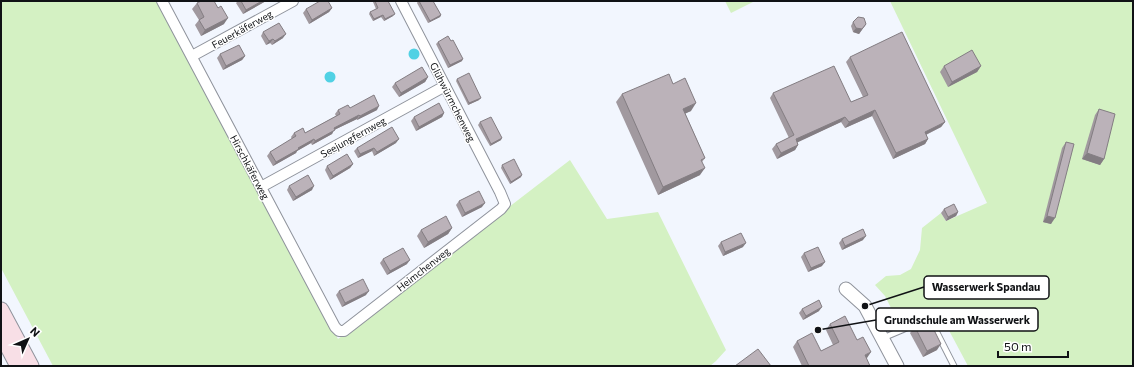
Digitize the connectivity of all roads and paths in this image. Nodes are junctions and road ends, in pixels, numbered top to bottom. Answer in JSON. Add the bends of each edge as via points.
{"nodes":[{"id":1,"x":162,"y":1,"type":"edge"},
{"id":2,"x":293,"y":1,"type":"edge"},
{"id":3,"x":401,"y":1,"type":"edge"},
{"id":4,"x":192,"y":56,"type":"junction"},
{"id":5,"x":445,"y":86,"type":"junction"},
{"id":6,"x":261,"y":187,"type":"junction"},
{"id":7,"x":505,"y":204,"type":"joint"},
{"id":8,"x":846,"y":289,"type":"dead end"},
{"id":9,"x":1,"y":310,"type":"edge"},
{"id":10,"x":339,"y":331,"type":"joint"},
{"id":11,"x":1,"y":334,"type":"edge"},
{"id":12,"x":883,"y":338,"type":"junction"},
{"id":13,"x":18,"y":366,"type":"edge"},
{"id":14,"x":31,"y":366,"type":"edge"},
{"id":15,"x":897,"y":366,"type":"edge"},
{"id":16,"x":954,"y":366,"type":"edge"}],
"edges":[{"from":1,"to":4,"type":"street","name":"Hirschkäferweg"},
{"from":2,"to":4,"type":"street","name":"Feuerkäferweg"},
{"from":3,"to":5,"type":"street","name":"Glühwürmchenweg"},
{"from":4,"to":6,"type":"street","name":"Hirschkäferweg"},
{"from":5,"to":6,"type":"street","name":"Seejungfernweg"},
{"from":5,"to":7,"type":"street","name":"Glühwürmchenweg"},
{"from":6,"to":10,"type":"street","name":"Hirschkäferweg"},
{"from":7,"to":10,"type":"street","name":"Heimchenweg","via":[[344,330]]},
{"from":8,"to":12,"type":"street","via":[[865,306]]},
{"from":9,"to":14,"type":"main road"},
{"from":11,"to":13,"type":"main road"},
{"from":12,"to":15,"type":"street"},
{"from":12,"to":16,"type":"lane","via":[[929,317]]}]}
